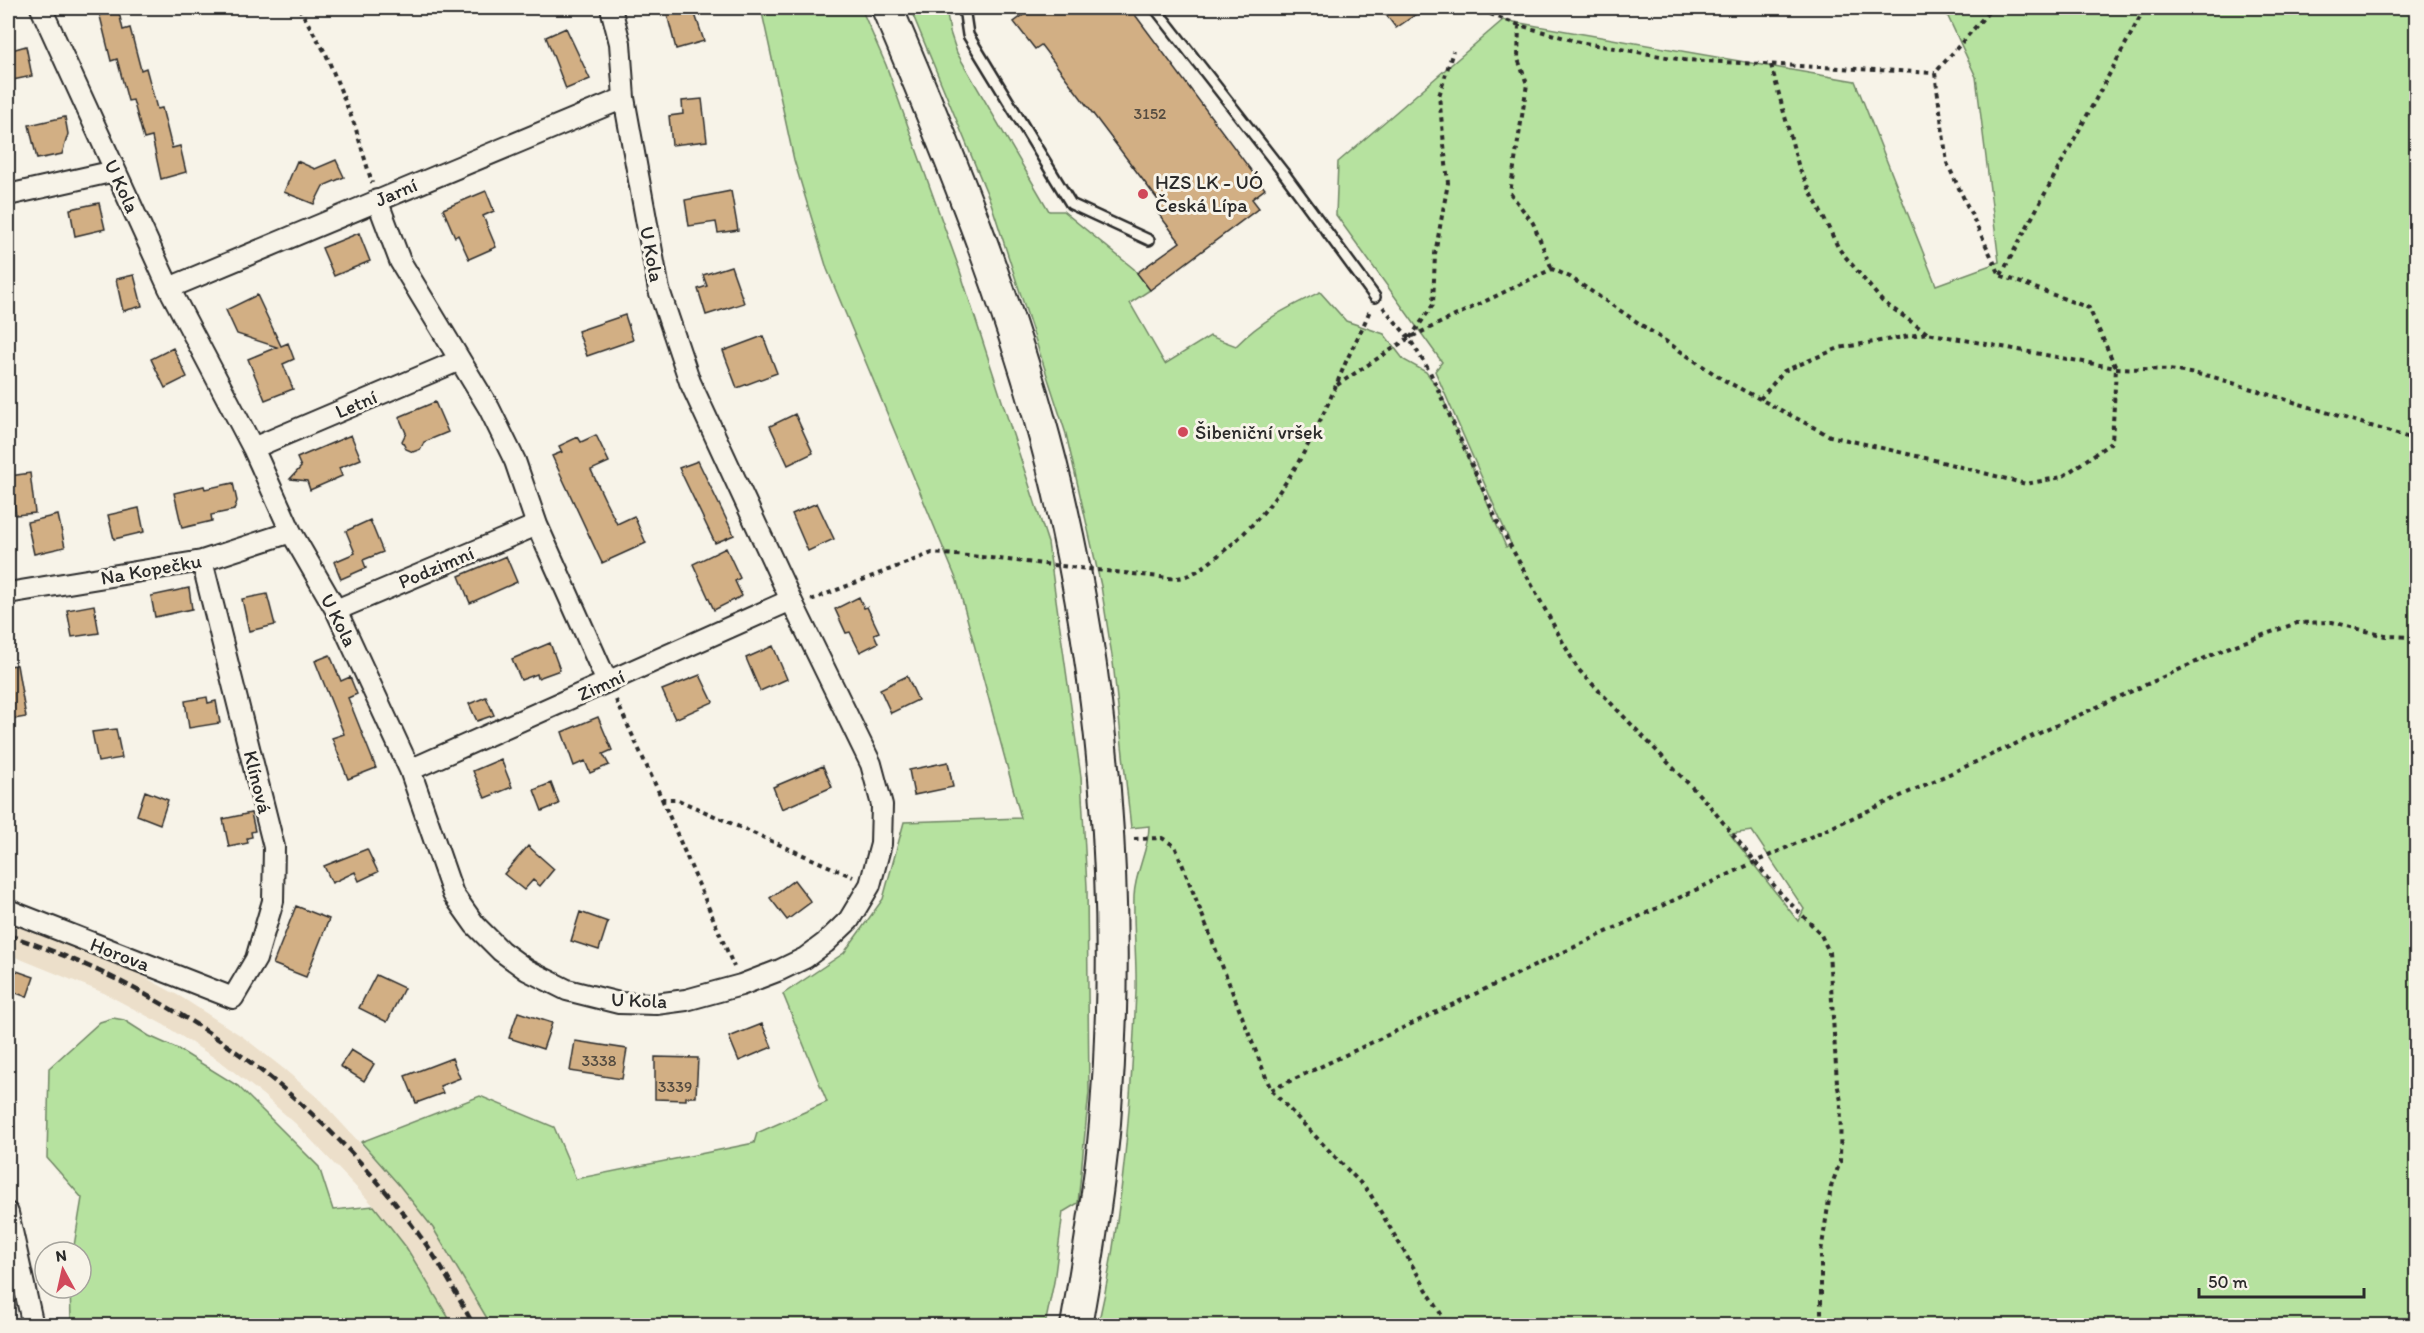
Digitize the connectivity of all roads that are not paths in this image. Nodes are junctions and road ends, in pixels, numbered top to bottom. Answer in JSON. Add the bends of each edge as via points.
{"nodes":[{"id":1,"x":40,"y":8,"type":"edge"},
{"id":2,"x":611,"y":8,"type":"edge"},
{"id":3,"x":887,"y":8,"type":"edge"},
{"id":4,"x":964,"y":8,"type":"edge"},
{"id":5,"x":1155,"y":8,"type":"edge"},
{"id":6,"x":624,"y":98,"type":"junction"},
{"id":7,"x":115,"y":171,"type":"junction"},
{"id":8,"x":8,"y":195,"type":"edge"},
{"id":9,"x":377,"y":200,"type":"junction"},
{"id":10,"x":1149,"y":240,"type":"dead end"},
{"id":11,"x":169,"y":288,"type":"junction"},
{"id":12,"x":1375,"y":297,"type":"road end"},
{"id":13,"x":460,"y":360,"type":"junction"},
{"id":14,"x":253,"y":448,"type":"junction"},
{"id":15,"x":537,"y":525,"type":"junction"},
{"id":16,"x":291,"y":532,"type":"junction"},
{"id":17,"x":202,"y":561,"type":"junction"},
{"id":18,"x":8,"y":593,"type":"edge"},
{"id":19,"x":791,"y":600,"type":"junction"},
{"id":20,"x":336,"y":610,"type":"junction"},
{"id":21,"x":607,"y":682,"type":"junction"},
{"id":22,"x":410,"y":770,"type":"junction"},
{"id":23,"x":8,"y":910,"type":"edge"},
{"id":24,"x":232,"y":998,"type":"joint"},
{"id":25,"x":8,"y":1213,"type":"edge"},
{"id":26,"x":33,"y":1326,"type":"edge"},
{"id":27,"x":1076,"y":1326,"type":"edge"}],
"edges":[{"from":1,"to":7,"type":"street","name":"U Kola"},
{"from":2,"to":6,"type":"street","name":"U Kola","via":[[620,43]]},
{"from":3,"to":27,"type":"main road","via":[[926,98],[1016,339],[1072,552],[1098,712],[1108,841],[1109,1061],[1099,1180]]},
{"from":4,"to":10,"type":"lane","via":[[968,35],[1071,204]]},
{"from":5,"to":12,"type":"lane"},
{"from":6,"to":9,"type":"street","name":"Jarní"},
{"from":6,"to":19,"type":"street","name":"U Kola","via":[[658,290],[690,382]]},
{"from":7,"to":8,"type":"street"},
{"from":7,"to":11,"type":"street","name":"U Kola"},
{"from":9,"to":11,"type":"street","name":"Jarní"},
{"from":9,"to":13,"type":"street","via":[[400,261]]},
{"from":11,"to":14,"type":"street","name":"U Kola"},
{"from":13,"to":14,"type":"street","name":"Letní"},
{"from":13,"to":15,"type":"street","via":[[515,461]]},
{"from":14,"to":16,"type":"street","name":"U Kola"},
{"from":15,"to":20,"type":"street","name":"Podzimní"},
{"from":15,"to":21,"type":"street"},
{"from":16,"to":17,"type":"street","name":"Na Kopečku"},
{"from":16,"to":20,"type":"street","name":"U Kola"},
{"from":17,"to":18,"type":"street","name":"Na Kopečku"},
{"from":17,"to":24,"type":"street","name":"Klínová","via":[[274,847],[273,901],[256,959]]},
{"from":19,"to":21,"type":"street","name":"Zimní"},
{"from":19,"to":22,"type":"street","name":"U Kola","via":[[871,764],[882,805],[881,844],[870,885],[849,920],[805,958],[780,970],[741,985],[656,1004],[619,1003],[567,990],[527,970],[475,925],[453,894]]},
{"from":20,"to":22,"type":"street","name":"U Kola"},
{"from":21,"to":22,"type":"street","name":"Zimní"},
{"from":23,"to":24,"type":"street","name":"Horova"},
{"from":25,"to":26,"type":"street"}]}
